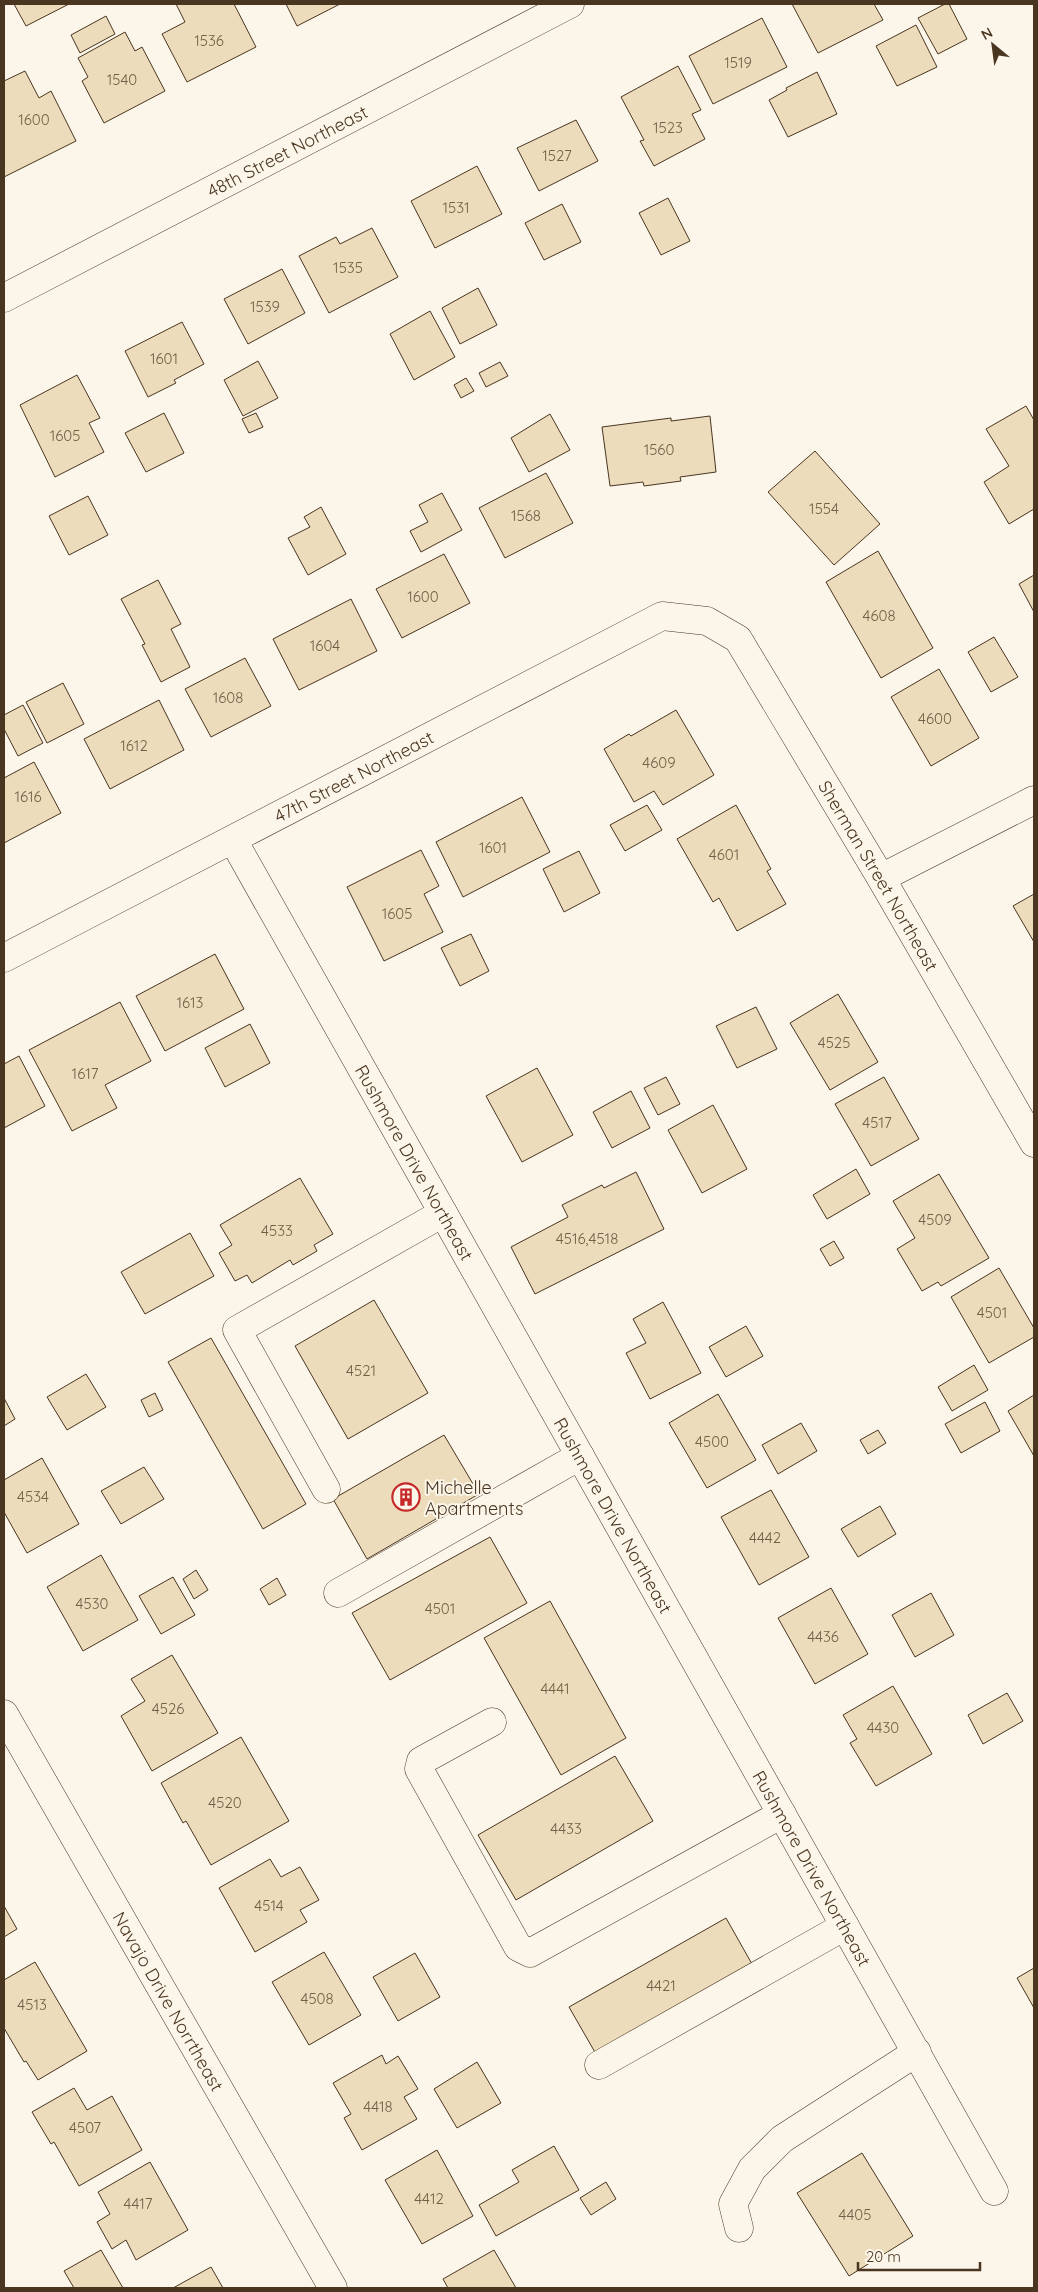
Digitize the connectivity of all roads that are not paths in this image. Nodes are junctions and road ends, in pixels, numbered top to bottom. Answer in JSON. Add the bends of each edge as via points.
{"nodes":[{"id":1,"x":570,"y":4,"type":"edge"},
{"id":2,"x":4,"y":298,"type":"edge"},
{"id":3,"x":707,"y":621,"type":"joint"},
{"id":4,"x":1034,"y":800,"type":"edge"},
{"id":5,"x":232,"y":840,"type":"junction"},
{"id":6,"x":881,"y":878,"type":"junction"},
{"id":7,"x":4,"y":958,"type":"edge"},
{"id":8,"x":1034,"y":1143,"type":"edge"},
{"id":9,"x":443,"y":1213,"type":"junction"},
{"id":10,"x":580,"y":1456,"type":"junction"},
{"id":11,"x":326,"y":1489,"type":"dead end"},
{"id":12,"x":338,"y":1593,"type":"dead end"},
{"id":13,"x":4,"y":1714,"type":"edge"},
{"id":14,"x":492,"y":1722,"type":"dead end"},
{"id":15,"x":782,"y":1814,"type":"junction"},
{"id":16,"x":845,"y":1926,"type":"junction"},
{"id":17,"x":917,"y":2052,"type":"junction"},
{"id":18,"x":599,"y":2065,"type":"dead end"},
{"id":19,"x":994,"y":2190,"type":"dead end"},
{"id":20,"x":739,"y":2228,"type":"dead end"},
{"id":21,"x":333,"y":2288,"type":"edge"}],
"edges":[{"from":1,"to":2,"type":"street","name":"48th Street Northeast"},
{"from":3,"to":5,"type":"street","name":"47th Street Northeast","via":[[662,616]]},
{"from":3,"to":6,"type":"street","name":"Sherman Street Northeast","via":[[738,639]]},
{"from":4,"to":6,"type":"street"},
{"from":5,"to":7,"type":"street","name":"47th Street Northeast"},
{"from":5,"to":9,"type":"street","name":"Rushmore Drive Northeast"},
{"from":6,"to":8,"type":"street","name":"Sherman Street Northeast"},
{"from":9,"to":10,"type":"street","name":"Rushmore Drive Northeast"},
{"from":9,"to":11,"type":"street","via":[[237,1330]]},
{"from":10,"to":12,"type":"street"},
{"from":10,"to":15,"type":"street","name":"Rushmore Drive Northeast"},
{"from":13,"to":21,"type":"street","name":"Navajo Drive Norrtheast"},
{"from":14,"to":15,"type":"street","via":[[421,1761],[419,1769],[518,1947],[530,1953]]},
{"from":15,"to":16,"type":"street","name":"Rushmore Drive Northeast"},
{"from":16,"to":17,"type":"street","name":"Rushmore Drive Northeast"},
{"from":16,"to":18,"type":"street"},
{"from":17,"to":19,"type":"street","name":"Rushmore Drive Northeast"},
{"from":17,"to":20,"type":"street","via":[[782,2139],[752,2168],[733,2204]]}]}
